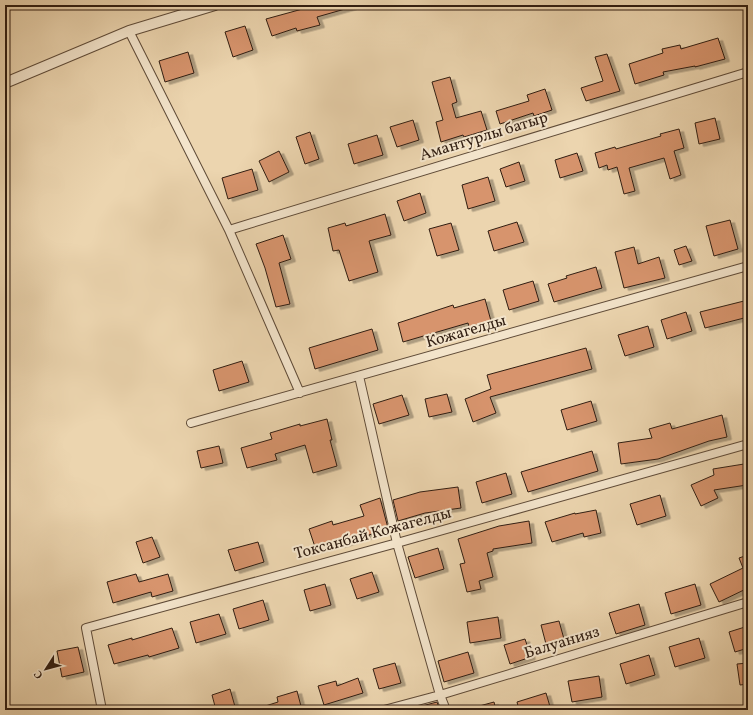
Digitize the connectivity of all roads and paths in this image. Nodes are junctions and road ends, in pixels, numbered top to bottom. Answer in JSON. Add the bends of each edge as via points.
{"nodes":[{"id":1,"x":215,"y":5,"type":"edge"},
{"id":2,"x":129,"y":31,"type":"junction"},
{"id":3,"x":748,"y":72,"type":"edge"},
{"id":4,"x":5,"y":83,"type":"edge"},
{"id":5,"x":229,"y":230,"type":"junction"},
{"id":6,"x":748,"y":266,"type":"edge"},
{"id":7,"x":359,"y":376,"type":"junction"},
{"id":8,"x":300,"y":393,"type":"junction"},
{"id":9,"x":191,"y":423,"type":"dead end"},
{"id":10,"x":748,"y":444,"type":"edge"},
{"id":11,"x":397,"y":543,"type":"junction"},
{"id":12,"x":748,"y":602,"type":"edge"},
{"id":13,"x":440,"y":695,"type":"junction"},
{"id":14,"x":102,"y":710,"type":"edge"},
{"id":15,"x":384,"y":710,"type":"edge"},
{"id":16,"x":446,"y":710,"type":"edge"}],
"edges":[{"from":1,"to":2,"type":"street"},
{"from":2,"to":4,"type":"street"},
{"from":2,"to":5,"type":"street"},
{"from":3,"to":5,"type":"street","name":"Амантурлы батыр"},
{"from":5,"to":8,"type":"street"},
{"from":6,"to":7,"type":"street","name":"Кожагелды"},
{"from":7,"to":8,"type":"street","name":"Кожагелды"},
{"from":7,"to":11,"type":"street"},
{"from":8,"to":9,"type":"street","name":"Кожагелды"},
{"from":10,"to":11,"type":"street","name":"Токсанбай Кожагелды"},
{"from":11,"to":13,"type":"street"},
{"from":11,"to":14,"type":"street","name":"Токсанбай Кожагелды","via":[[86,628]]},
{"from":12,"to":13,"type":"street","name":"Балуанияз"},
{"from":13,"to":15,"type":"street","name":"Балуанияз"},
{"from":13,"to":16,"type":"street"}]}
